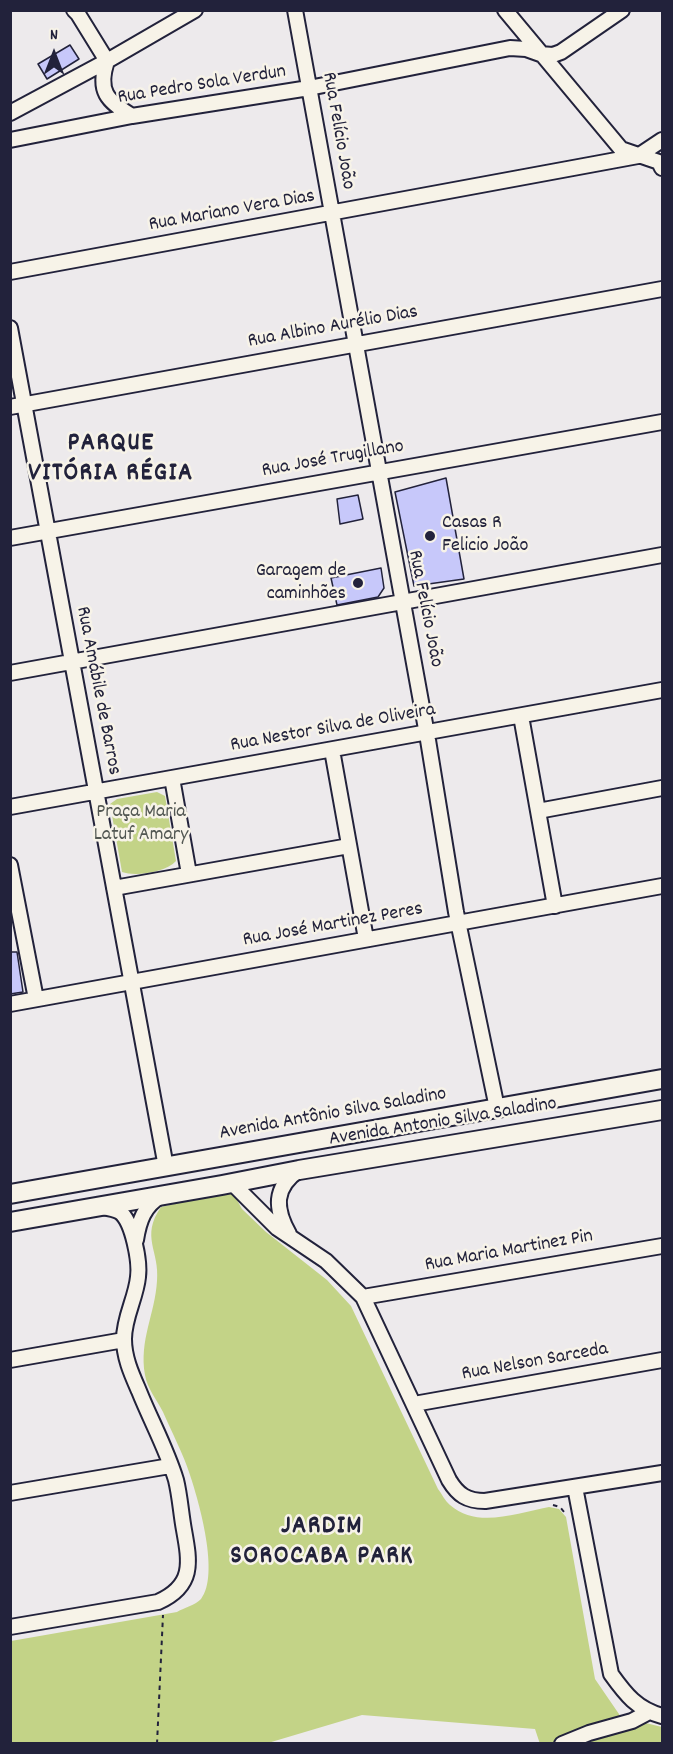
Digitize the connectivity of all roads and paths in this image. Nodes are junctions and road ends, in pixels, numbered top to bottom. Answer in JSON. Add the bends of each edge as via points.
{"nodes":[{"id":1,"x":74,"y":10,"type":"edge"},
{"id":2,"x":195,"y":10,"type":"edge"},
{"id":3,"x":295,"y":10,"type":"edge"},
{"id":4,"x":505,"y":10,"type":"edge"},
{"id":5,"x":622,"y":10,"type":"edge"},
{"id":6,"x":540,"y":54,"type":"junction"},
{"id":7,"x":107,"y":61,"type":"junction"},
{"id":8,"x":309,"y":88,"type":"junction"},
{"id":9,"x":12,"y":114,"type":"edge"},
{"id":10,"x":132,"y":116,"type":"junction"},
{"id":11,"x":12,"y":139,"type":"edge"},
{"id":12,"x":663,"y":140,"type":"edge"},
{"id":13,"x":638,"y":156,"type":"junction"},
{"id":14,"x":663,"y":168,"type":"edge"},
{"id":15,"x":332,"y":213,"type":"junction"},
{"id":16,"x":10,"y":272,"type":"edge"},
{"id":17,"x":663,"y":289,"type":"edge"},
{"id":18,"x":10,"y":328,"type":"edge"},
{"id":19,"x":356,"y":343,"type":"junction"},
{"id":20,"x":17,"y":405,"type":"edge"},
{"id":21,"x":663,"y":422,"type":"edge"},
{"id":22,"x":378,"y":471,"type":"junction"},
{"id":23,"x":48,"y":532,"type":"junction"},
{"id":24,"x":10,"y":538,"type":"edge"},
{"id":25,"x":663,"y":555,"type":"edge"},
{"id":26,"x":403,"y":603,"type":"junction"},
{"id":27,"x":71,"y":663,"type":"junction"},
{"id":28,"x":10,"y":673,"type":"edge"},
{"id":29,"x":663,"y":690,"type":"edge"},
{"id":30,"x":521,"y":716,"type":"junction"},
{"id":31,"x":427,"y":732,"type":"junction"},
{"id":32,"x":332,"y":750,"type":"junction"},
{"id":33,"x":172,"y":778,"type":"junction"},
{"id":34,"x":663,"y":788,"type":"edge"},
{"id":35,"x":96,"y":792,"type":"junction"},
{"id":36,"x":10,"y":807,"type":"edge"},
{"id":37,"x":538,"y":811,"type":"junction"},
{"id":38,"x":349,"y":846,"type":"junction"},
{"id":39,"x":10,"y":865,"type":"edge"},
{"id":40,"x":189,"y":874,"type":"junction"},
{"id":41,"x":663,"y":886,"type":"edge"},
{"id":42,"x":114,"y":888,"type":"junction"},
{"id":43,"x":555,"y":906,"type":"junction"},
{"id":44,"x":459,"y":923,"type":"junction"},
{"id":45,"x":366,"y":939,"type":"junction"},
{"id":46,"x":130,"y":982,"type":"junction"},
{"id":47,"x":36,"y":999,"type":"junction"},
{"id":48,"x":10,"y":1004,"type":"edge"},
{"id":49,"x":663,"y":1079,"type":"edge"},
{"id":50,"x":497,"y":1108,"type":"junction"},
{"id":51,"x":663,"y":1110,"type":"edge"},
{"id":52,"x":363,"y":1159,"type":"junction"},
{"id":53,"x":166,"y":1167,"type":"junction"},
{"id":54,"x":299,"y":1170,"type":"junction"},
{"id":55,"x":232,"y":1183,"type":"junction"},
{"id":56,"x":10,"y":1194,"type":"edge"},
{"id":57,"x":162,"y":1196,"type":"junction"},
{"id":58,"x":101,"y":1207,"type":"junction"},
{"id":59,"x":10,"y":1222,"type":"edge"},
{"id":60,"x":290,"y":1236,"type":"junction"},
{"id":61,"x":135,"y":1245,"type":"junction"},
{"id":62,"x":663,"y":1246,"type":"edge"},
{"id":63,"x":363,"y":1297,"type":"junction"},
{"id":64,"x":124,"y":1340,"type":"junction"},
{"id":65,"x":10,"y":1360,"type":"edge"},
{"id":66,"x":663,"y":1360,"type":"edge"},
{"id":67,"x":414,"y":1404,"type":"junction"},
{"id":68,"x":170,"y":1466,"type":"junction"},
{"id":69,"x":663,"y":1473,"type":"edge"},
{"id":70,"x":575,"y":1487,"type":"junction"},
{"id":71,"x":10,"y":1493,"type":"edge"},
{"id":72,"x":164,"y":1599,"type":"junction"},
{"id":73,"x":10,"y":1627,"type":"edge"},
{"id":74,"x":656,"y":1714,"type":"edge"},
{"id":75,"x":157,"y":1743,"type":"edge"},
{"id":76,"x":562,"y":1743,"type":"edge"}],
"edges":[{"from":1,"to":7,"type":"street"},
{"from":2,"to":7,"type":"street"},
{"from":3,"to":8,"type":"street","name":"Rua Felício João"},
{"from":4,"to":6,"type":"street"},
{"from":5,"to":6,"type":"street","via":[[561,52]]},
{"from":6,"to":8,"type":"street","name":"Rua Pedro Sola Verdun","via":[[510,48]]},
{"from":6,"to":13,"type":"street","via":[[621,149]]},
{"from":7,"to":9,"type":"street"},
{"from":7,"to":10,"type":"street","via":[[102,77],[105,94]]},
{"from":8,"to":10,"type":"street","name":"Rua Pedro Sola Verdun"},
{"from":8,"to":15,"type":"street","name":"Rua Felício João"},
{"from":10,"to":11,"type":"street","name":"Rua Pedro Sola Verdun"},
{"from":12,"to":13,"type":"street"},
{"from":13,"to":14,"type":"street","via":[[659,162]]},
{"from":13,"to":15,"type":"street","name":"Rua Mariano Vera Dias"},
{"from":15,"to":16,"type":"street","name":"Rua Mariano Vera Dias"},
{"from":15,"to":19,"type":"street","name":"Rua Felício João"},
{"from":17,"to":19,"type":"street","name":"Rua Albino Aurélio Dias"},
{"from":18,"to":20,"type":"street","name":"Rua Amábile de Barros"},
{"from":19,"to":20,"type":"street","name":"Rua Albino Aurélio Dias"},
{"from":19,"to":22,"type":"street","name":"Rua Felício João"},
{"from":20,"to":23,"type":"street","name":"Rua Amábile de Barros"},
{"from":21,"to":22,"type":"street","name":"Rua José Trugillano"},
{"from":22,"to":23,"type":"street","name":"Rua José Trugillano"},
{"from":22,"to":26,"type":"street","name":"Rua Felício João"},
{"from":23,"to":24,"type":"street","name":"Rua José Trugillano"},
{"from":23,"to":27,"type":"street","name":"Rua Amábile de Barros"},
{"from":25,"to":26,"type":"street"},
{"from":26,"to":27,"type":"street"},
{"from":26,"to":31,"type":"street","name":"Rua Felício João"},
{"from":27,"to":28,"type":"street"},
{"from":27,"to":35,"type":"street","name":"Rua Amábile de Barros"},
{"from":29,"to":30,"type":"street","name":"Rua Nestor Silva de Oliveira"},
{"from":30,"to":31,"type":"street","name":"Rua Nestor Silva de Oliveira"},
{"from":30,"to":37,"type":"street"},
{"from":31,"to":32,"type":"street","name":"Rua Nestor Silva de Oliveira"},
{"from":31,"to":44,"type":"street","name":"Rua Felício João"},
{"from":32,"to":33,"type":"street","name":"Rua Nestor Silva de Oliveira"},
{"from":32,"to":38,"type":"street"},
{"from":33,"to":35,"type":"street","name":"Rua Nestor Silva de Oliveira"},
{"from":33,"to":40,"type":"street"},
{"from":34,"to":37,"type":"street"},
{"from":35,"to":36,"type":"street","name":"Rua Nestor Silva de Oliveira"},
{"from":35,"to":42,"type":"street","name":"Rua Amábile de Barros"},
{"from":37,"to":43,"type":"street"},
{"from":38,"to":40,"type":"street"},
{"from":38,"to":45,"type":"street"},
{"from":39,"to":47,"type":"street"},
{"from":40,"to":42,"type":"street"},
{"from":41,"to":43,"type":"street","name":"Rua José Martinez Peres"},
{"from":42,"to":46,"type":"street","name":"Rua Amábile de Barros"},
{"from":43,"to":44,"type":"street","name":"Rua José Martinez Peres"},
{"from":44,"to":45,"type":"street","name":"Rua José Martinez Peres"},
{"from":44,"to":50,"type":"street","name":"Rua Felício João"},
{"from":45,"to":46,"type":"street","name":"Rua José Martinez Peres"},
{"from":46,"to":47,"type":"street","name":"Rua José Martinez Peres"},
{"from":46,"to":53,"type":"street","name":"Rua Amábile de Barros"},
{"from":47,"to":48,"type":"street","name":"Rua José Martinez Peres"},
{"from":49,"to":50,"type":"main road","name":"Avenida Antônio Silva Saladino"},
{"from":50,"to":52,"type":"main road","via":[[492,1119],[478,1129]]},
{"from":50,"to":53,"type":"main road","name":"Avenida Antônio Silva Saladino"},
{"from":51,"to":52,"type":"main road","name":"Avenida Antonio Silva Saladino"},
{"from":52,"to":54,"type":"main road","name":"Avenida Antonio Silva Saladino"},
{"from":53,"to":56,"type":"main road","name":"Avenida Antônio Silva Saladino"},
{"from":54,"to":55,"type":"main road","name":"Avenida Antonio Silva Saladino"},
{"from":54,"to":60,"type":"street","via":[[285,1182],[279,1200],[279,1212]]},
{"from":55,"to":57,"type":"main road"},
{"from":55,"to":60,"type":"street"},
{"from":57,"to":58,"type":"main road"},
{"from":57,"to":61,"type":"street","via":[[153,1201],[141,1218]]},
{"from":58,"to":59,"type":"main road"},
{"from":58,"to":61,"type":"street","via":[[123,1214]]},
{"from":60,"to":63,"type":"street","via":[[326,1261]]},
{"from":61,"to":64,"type":"street","via":[[139,1275]]},
{"from":62,"to":63,"type":"street","name":"Rua Maria Martinez Pin"},
{"from":63,"to":67,"type":"street"},
{"from":64,"to":65,"type":"street"},
{"from":64,"to":68,"type":"street","via":[[127,1363]]},
{"from":66,"to":67,"type":"street","name":"Rua Nelson Sarceda"},
{"from":67,"to":70,"type":"street","via":[[448,1480],[469,1500]]},
{"from":68,"to":71,"type":"street"},
{"from":68,"to":72,"type":"street","via":[[176,1480],[189,1559],[188,1573],[181,1586]]},
{"from":69,"to":70,"type":"street"},
{"from":70,"to":74,"type":"street","via":[[611,1674],[628,1698]]},
{"from":72,"to":73,"type":"street"},
{"from":72,"to":75,"type":"path"},
{"from":74,"to":76,"type":"street"}]}
